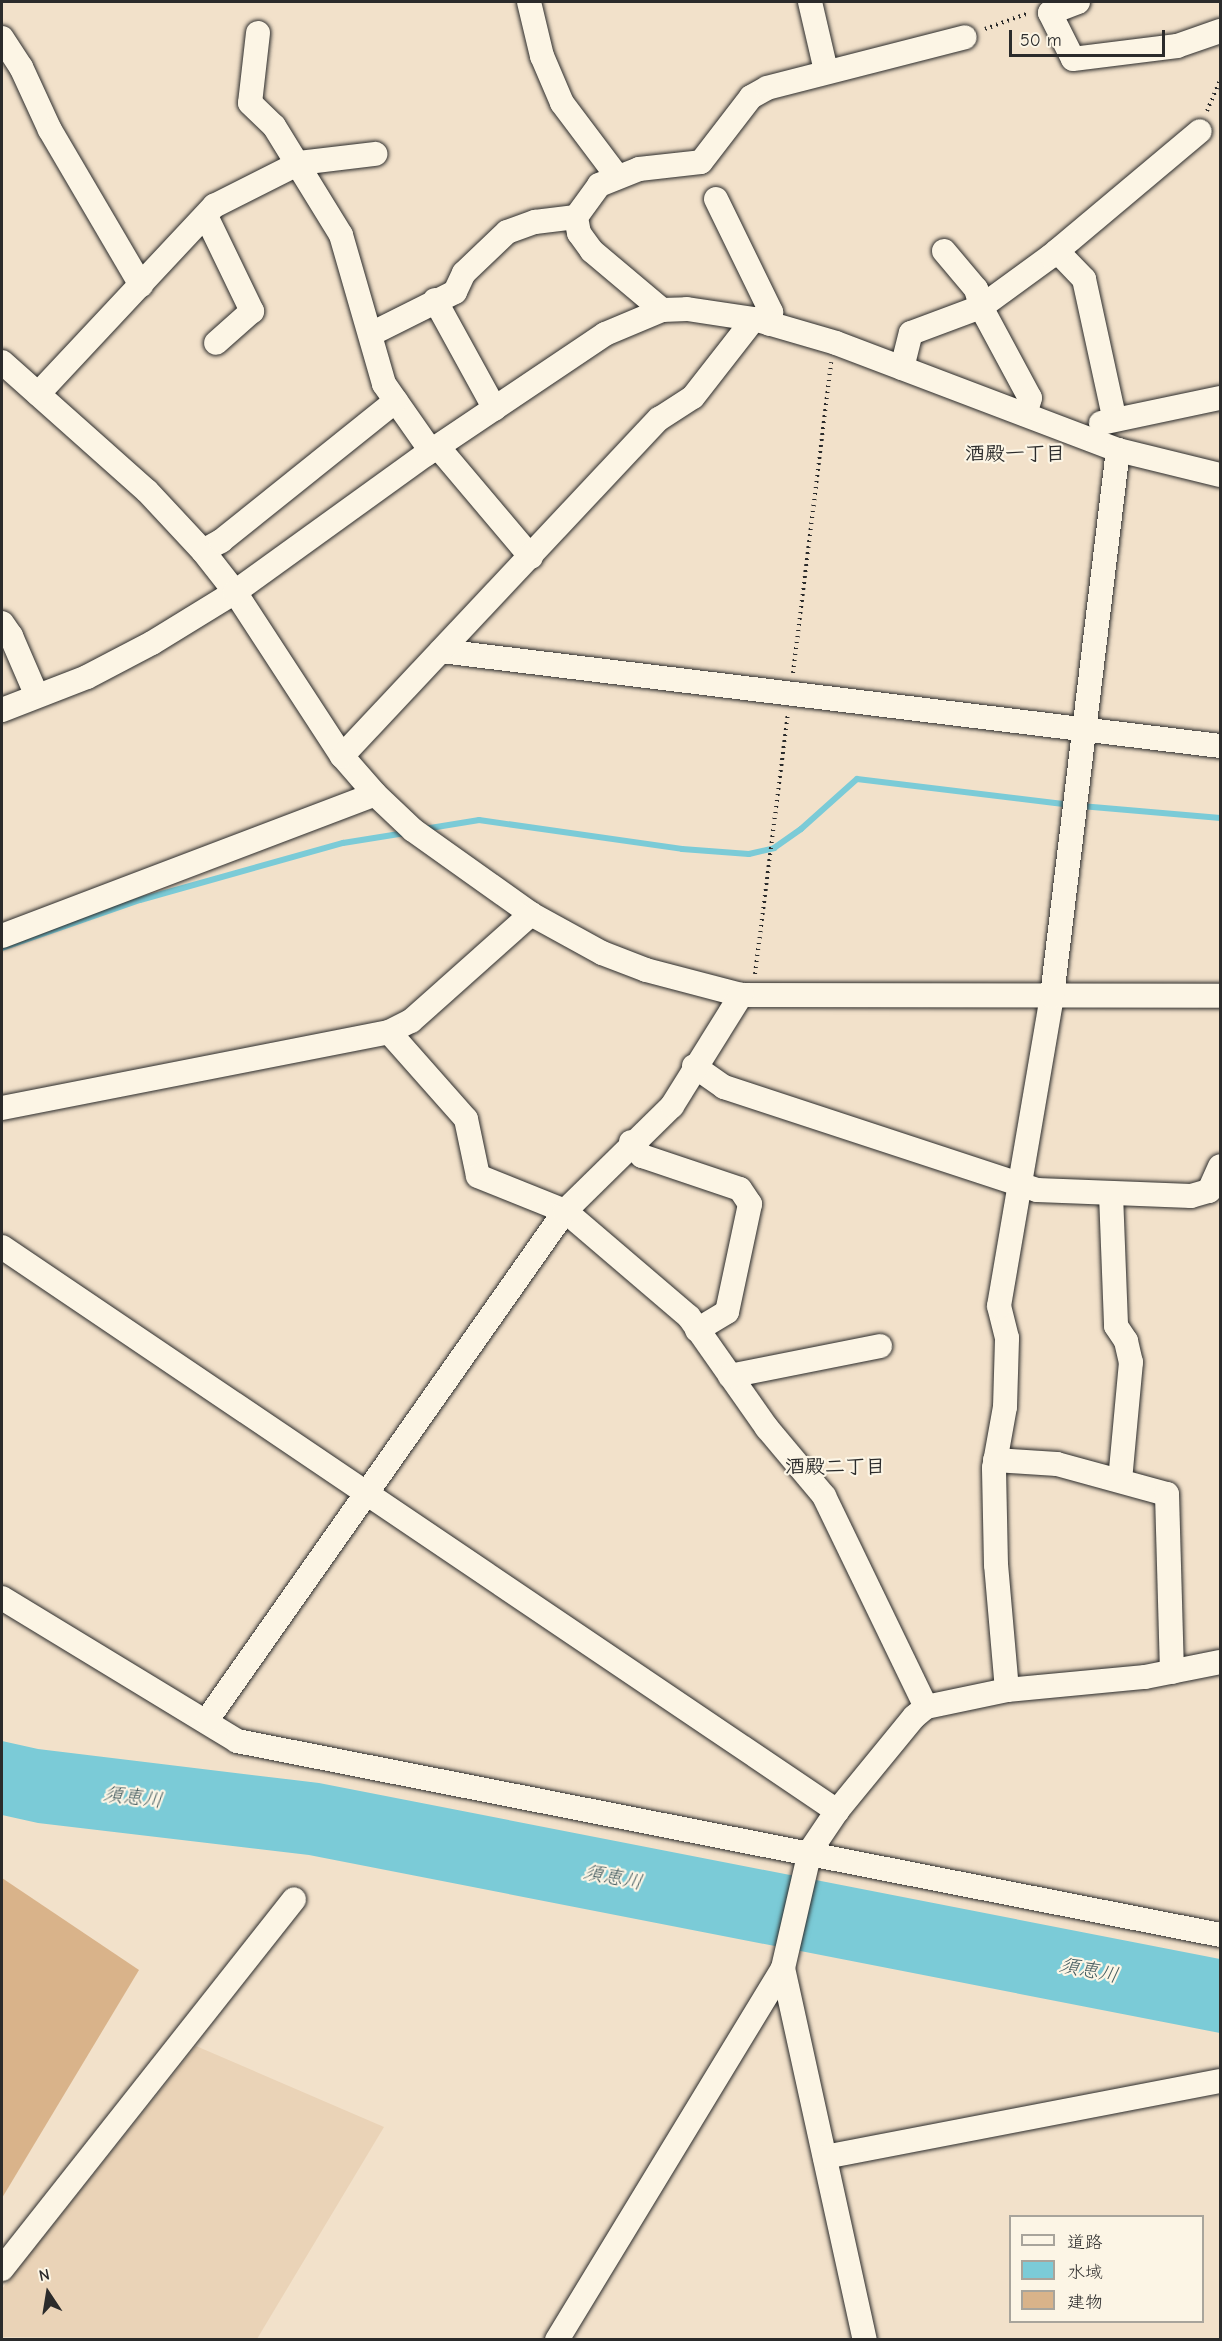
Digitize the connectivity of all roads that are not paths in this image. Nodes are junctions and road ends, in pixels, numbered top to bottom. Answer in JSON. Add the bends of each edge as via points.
{"nodes":[{"id":1,"x":529,"y":2,"type":"edge"},
{"id":2,"x":810,"y":2,"type":"edge"},
{"id":3,"x":1078,"y":2,"type":"edge"},
{"id":4,"x":1221,"y":31,"type":"edge"},
{"id":5,"x":258,"y":33,"type":"dead end"},
{"id":6,"x":965,"y":37,"type":"road end"},
{"id":7,"x":2,"y":38,"type":"edge"},
{"id":8,"x":826,"y":71,"type":"junction"},
{"id":9,"x":1200,"y":131,"type":"road end"},
{"id":10,"x":375,"y":154,"type":"dead end"},
{"id":11,"x":299,"y":163,"type":"junction"},
{"id":12,"x":617,"y":176,"type":"junction"},
{"id":13,"x":716,"y":199,"type":"dead end"},
{"id":14,"x":206,"y":216,"type":"junction"},
{"id":15,"x":576,"y":217,"type":"junction"},
{"id":16,"x":944,"y":250,"type":"dead end"},
{"id":17,"x":1057,"y":251,"type":"junction"},
{"id":18,"x":141,"y":285,"type":"junction"},
{"id":19,"x":435,"y":300,"type":"junction"},
{"id":20,"x":981,"y":307,"type":"junction"},
{"id":21,"x":662,"y":310,"type":"junction"},
{"id":22,"x":762,"y":321,"type":"junction"},
{"id":23,"x":371,"y":334,"type":"junction"},
{"id":24,"x":216,"y":343,"type":"dead end"},
{"id":25,"x":2,"y":362,"type":"edge"},
{"id":26,"x":902,"y":368,"type":"junction"},
{"id":27,"x":38,"y":394,"type":"junction"},
{"id":28,"x":1221,"y":398,"type":"edge"},
{"id":29,"x":396,"y":401,"type":"junction"},
{"id":30,"x":495,"y":409,"type":"junction"},
{"id":31,"x":1025,"y":414,"type":"junction"},
{"id":32,"x":1114,"y":417,"type":"junction"},
{"id":33,"x":1095,"y":441,"type":"junction"},
{"id":34,"x":434,"y":449,"type":"junction"},
{"id":35,"x":1118,"y":450,"type":"junction"},
{"id":36,"x":1221,"y":476,"type":"edge"},
{"id":37,"x":203,"y":551,"type":"junction"},
{"id":38,"x":531,"y":557,"type":"junction"},
{"id":39,"x":235,"y":592,"type":"junction"},
{"id":40,"x":2,"y":623,"type":"edge"},
{"id":41,"x":441,"y":651,"type":"junction"},
{"id":42,"x":37,"y":696,"type":"junction"},
{"id":43,"x":2,"y":710,"type":"edge"},
{"id":44,"x":1083,"y":727,"type":"junction"},
{"id":45,"x":1221,"y":746,"type":"edge"},
{"id":46,"x":342,"y":756,"type":"junction"},
{"id":47,"x":375,"y":794,"type":"junction"},
{"id":48,"x":531,"y":914,"type":"junction"},
{"id":49,"x":2,"y":936,"type":"edge"},
{"id":50,"x":747,"y":995,"type":"junction"},
{"id":51,"x":1052,"y":996,"type":"junction"},
{"id":52,"x":1221,"y":996,"type":"edge"},
{"id":53,"x":389,"y":1032,"type":"junction"},
{"id":54,"x":694,"y":1066,"type":"junction"},
{"id":55,"x":2,"y":1108,"type":"edge"},
{"id":56,"x":631,"y":1142,"type":"junction"},
{"id":57,"x":1221,"y":1166,"type":"edge"},
{"id":58,"x":1021,"y":1186,"type":"junction"},
{"id":59,"x":1111,"y":1194,"type":"junction"},
{"id":60,"x":565,"y":1211,"type":"junction"},
{"id":61,"x":2,"y":1247,"type":"edge"},
{"id":62,"x":697,"y":1330,"type":"junction"},
{"id":63,"x":880,"y":1346,"type":"dead end"},
{"id":64,"x":730,"y":1376,"type":"junction"},
{"id":65,"x":995,"y":1460,"type":"junction"},
{"id":66,"x":1120,"y":1480,"type":"junction"},
{"id":67,"x":364,"y":1493,"type":"junction"},
{"id":68,"x":2,"y":1598,"type":"edge"},
{"id":69,"x":1221,"y":1662,"type":"edge"},
{"id":70,"x":1172,"y":1671,"type":"junction"},
{"id":71,"x":1007,"y":1690,"type":"junction"},
{"id":72,"x":926,"y":1707,"type":"junction"},
{"id":73,"x":207,"y":1720,"type":"junction"},
{"id":74,"x":837,"y":1811,"type":"junction"},
{"id":75,"x":807,"y":1860,"type":"junction"},
{"id":76,"x":294,"y":1899,"type":"dead end"},
{"id":77,"x":1221,"y":1935,"type":"edge"},
{"id":78,"x":786,"y":1959,"type":"junction"},
{"id":79,"x":1221,"y":2081,"type":"edge"},
{"id":80,"x":825,"y":2157,"type":"junction"},
{"id":81,"x":2,"y":2270,"type":"edge"},
{"id":82,"x":557,"y":2340,"type":"edge"},
{"id":83,"x":865,"y":2340,"type":"edge"}],
"edges":[{"from":1,"to":12,"type":"street","via":[[542,56],[562,103]]},
{"from":2,"to":8,"type":"street"},
{"from":3,"to":4,"type":"street","via":[[1050,13],[1068,52],[1082,60],[1177,46]]},
{"from":5,"to":11,"type":"street","via":[[250,103],[274,126]]},
{"from":6,"to":8,"type":"street"},
{"from":7,"to":18,"type":"street","via":[[21,67],[55,140]]},
{"from":8,"to":12,"type":"street","via":[[767,88],[751,97],[701,162]]},
{"from":9,"to":17,"type":"street"},
{"from":10,"to":11,"type":"street"},
{"from":11,"to":14,"type":"street","via":[[214,206]]},
{"from":11,"to":23,"type":"street","via":[[341,235]]},
{"from":12,"to":15,"type":"street","via":[[599,185]]},
{"from":13,"to":22,"type":"street","via":[[771,312]]},
{"from":14,"to":18,"type":"street"},
{"from":14,"to":24,"type":"street","via":[[252,311]]},
{"from":15,"to":19,"type":"street","via":[[535,222],[507,232],[464,273],[455,292]]},
{"from":15,"to":21,"type":"street","via":[[579,233],[592,250]]},
{"from":16,"to":20,"type":"street","via":[[976,289]]},
{"from":17,"to":20,"type":"street"},
{"from":17,"to":32,"type":"street","via":[[1084,279]]},
{"from":18,"to":27,"type":"street"},
{"from":19,"to":23,"type":"street"},
{"from":19,"to":30,"type":"street"},
{"from":20,"to":26,"type":"street","via":[[911,333]]},
{"from":20,"to":31,"type":"street","via":[[1030,398]]},
{"from":21,"to":22,"type":"street","via":[[709,311]]},
{"from":21,"to":30,"type":"street","via":[[605,334]]},
{"from":22,"to":26,"type":"street"},
{"from":22,"to":38,"type":"street","via":[[693,398],[659,419]]},
{"from":23,"to":29,"type":"street","via":[[384,384]]},
{"from":25,"to":27,"type":"street"},
{"from":26,"to":31,"type":"street"},
{"from":27,"to":37,"type":"street","via":[[147,491]]},
{"from":28,"to":32,"type":"street"},
{"from":29,"to":34,"type":"street"},
{"from":29,"to":37,"type":"street","via":[[221,541]]},
{"from":30,"to":34,"type":"street"},
{"from":31,"to":33,"type":"street"},
{"from":32,"to":33,"type":"street","via":[[1102,420]]},
{"from":33,"to":35,"type":"street"},
{"from":34,"to":38,"type":"street"},
{"from":34,"to":39,"type":"street"},
{"from":35,"to":36,"type":"street"},
{"from":35,"to":44,"type":"street"},
{"from":37,"to":39,"type":"street"},
{"from":38,"to":41,"type":"street"},
{"from":39,"to":42,"type":"street","via":[[152,643],[87,677]]},
{"from":39,"to":46,"type":"street"},
{"from":40,"to":42,"type":"street"},
{"from":41,"to":44,"type":"street"},
{"from":41,"to":46,"type":"street"},
{"from":42,"to":43,"type":"street"},
{"from":44,"to":45,"type":"street"},
{"from":44,"to":51,"type":"street"},
{"from":46,"to":47,"type":"street"},
{"from":47,"to":48,"type":"street","via":[[413,830]]},
{"from":47,"to":49,"type":"street"},
{"from":48,"to":50,"type":"street","via":[[602,953],[646,970]]},
{"from":48,"to":53,"type":"street","via":[[411,1021]]},
{"from":50,"to":51,"type":"street"},
{"from":50,"to":54,"type":"street"},
{"from":51,"to":52,"type":"street"},
{"from":51,"to":58,"type":"street"},
{"from":53,"to":55,"type":"street"},
{"from":53,"to":60,"type":"street","via":[[466,1119],[478,1176]]},
{"from":54,"to":56,"type":"street","via":[[672,1106]]},
{"from":54,"to":58,"type":"street","via":[[724,1087]]},
{"from":56,"to":60,"type":"street"},
{"from":56,"to":62,"type":"street","via":[[642,1156],[740,1190],[750,1204],[727,1312]]},
{"from":57,"to":59,"type":"street","via":[[1209,1191]]},
{"from":58,"to":59,"type":"street"},
{"from":58,"to":65,"type":"street","via":[[999,1306],[1007,1338],[1005,1407]]},
{"from":59,"to":66,"type":"street","via":[[1116,1326],[1126,1341],[1131,1362]]},
{"from":60,"to":62,"type":"street","via":[[574,1223],[689,1317]]},
{"from":60,"to":67,"type":"street"},
{"from":61,"to":67,"type":"street"},
{"from":62,"to":64,"type":"street"},
{"from":63,"to":64,"type":"street"},
{"from":64,"to":72,"type":"street","via":[[824,1497]]},
{"from":65,"to":66,"type":"street","via":[[1057,1464]]},
{"from":65,"to":71,"type":"street","via":[[996,1565]]},
{"from":66,"to":70,"type":"street","via":[[1167,1494]]},
{"from":67,"to":73,"type":"street"},
{"from":67,"to":74,"type":"street"},
{"from":68,"to":73,"type":"street"},
{"from":69,"to":70,"type":"street"},
{"from":70,"to":71,"type":"street"},
{"from":71,"to":72,"type":"street"},
{"from":72,"to":74,"type":"street","via":[[914,1716]]},
{"from":73,"to":75,"type":"street","via":[[237,1741],[297,1755]]},
{"from":74,"to":75,"type":"street"},
{"from":75,"to":77,"type":"street"},
{"from":75,"to":78,"type":"street"},
{"from":76,"to":81,"type":"street"},
{"from":78,"to":80,"type":"street"},
{"from":78,"to":82,"type":"street"},
{"from":79,"to":80,"type":"street"},
{"from":80,"to":83,"type":"street"}]}
